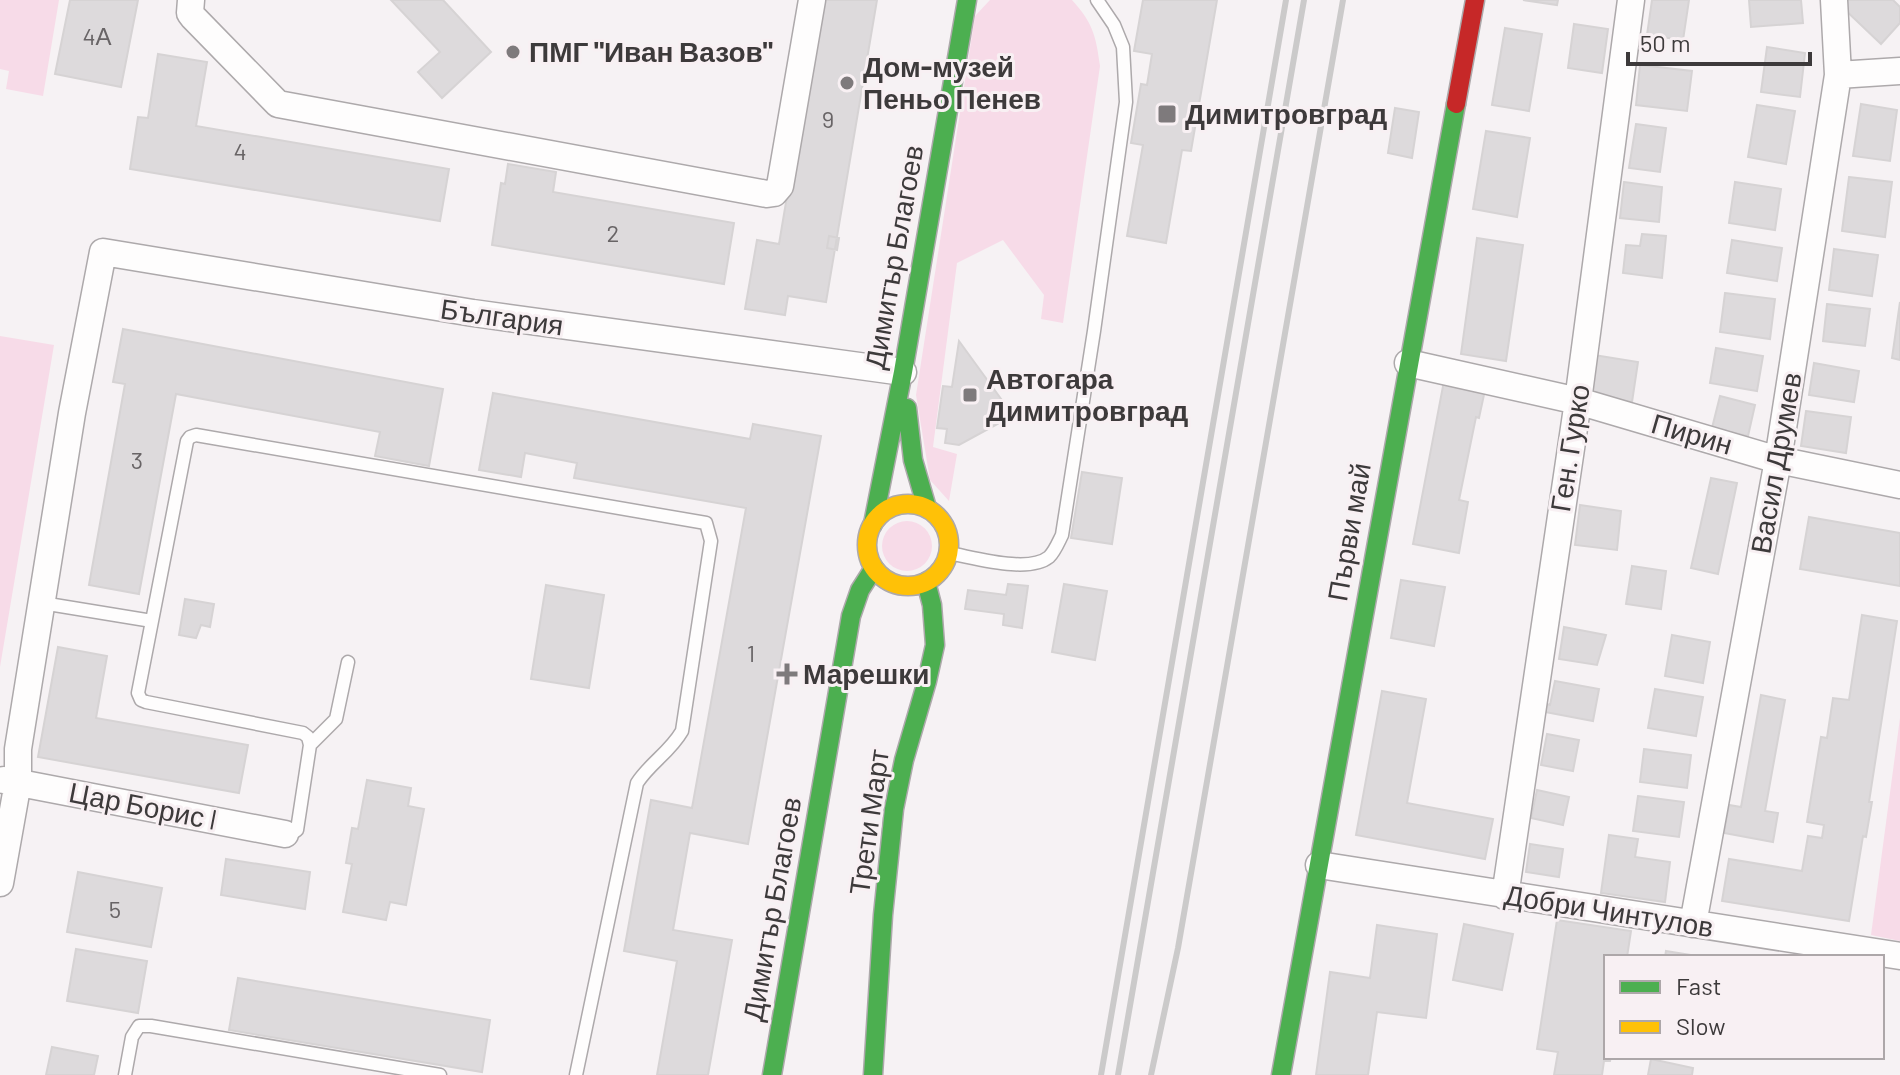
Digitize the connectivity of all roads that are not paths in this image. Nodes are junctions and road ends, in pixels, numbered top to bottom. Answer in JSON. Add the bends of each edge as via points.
{"nodes":[{"id":1,"x":812,"y":0,"type":"edge"},
{"id":2,"x":977,"y":0,"type":"edge"},
{"id":3,"x":1097,"y":0,"type":"edge"},
{"id":4,"x":1475,"y":0,"type":"edge"},
{"id":5,"x":1631,"y":0,"type":"edge"},
{"id":6,"x":1834,"y":0,"type":"edge"},
{"id":7,"x":190,"y":3,"type":"edge"},
{"id":8,"x":965,"y":7,"type":"edge"},
{"id":9,"x":1900,"y":71,"type":"edge"},
{"id":10,"x":1838,"y":75,"type":"junction"},
{"id":11,"x":1408,"y":363,"type":"junction"},
{"id":12,"x":903,"y":372,"type":"junction"},
{"id":13,"x":1578,"y":401,"type":"junction"},
{"id":14,"x":1778,"y":460,"type":"junction"},
{"id":15,"x":1900,"y":485,"type":"edge"},
{"id":16,"x":927,"y":508,"type":"junction"},
{"id":17,"x":873,"y":524,"type":"junction"},
{"id":18,"x":948,"y":553,"type":"junction"},
{"id":19,"x":874,"y":568,"type":"junction"},
{"id":20,"x":926,"y":582,"type":"junction"},
{"id":21,"x":42,"y":603,"type":"junction"},
{"id":22,"x":152,"y":621,"type":"junction"},
{"id":23,"x":348,"y":662,"type":"dead end"},
{"id":24,"x":310,"y":745,"type":"junction"},
{"id":25,"x":9,"y":780,"type":"edge"},
{"id":26,"x":285,"y":834,"type":"joint"},
{"id":27,"x":1319,"y":865,"type":"junction"},
{"id":28,"x":0,"y":883,"type":"edge"},
{"id":29,"x":1505,"y":896,"type":"junction"},
{"id":30,"x":1693,"y":924,"type":"junction"},
{"id":31,"x":1900,"y":956,"type":"edge"},
{"id":32,"x":125,"y":1075,"type":"edge"},
{"id":33,"x":440,"y":1075,"type":"edge"},
{"id":34,"x":576,"y":1075,"type":"edge"},
{"id":35,"x":772,"y":1075,"type":"edge"},
{"id":36,"x":873,"y":1075,"type":"edge"},
{"id":37,"x":1281,"y":1075,"type":"edge"}],
"edges":[{"from":1,"to":7,"type":"street","via":[[780,186],[767,194],[278,104],[193,17]]},
{"from":2,"to":8,"type":"lane"},
{"from":3,"to":18,"type":"lane","via":[[1123,47],[1126,102],[1062,535],[1047,559],[1035,564]]},
{"from":4,"to":11,"type":"street","name":"Първи май"},
{"from":5,"to":13,"type":"street","name":"Ген. Гурко"},
{"from":6,"to":10,"type":"street","name":"Васил Друмев"},
{"from":8,"to":12,"type":"street","name":"Димитър Благоев"},
{"from":9,"to":10,"type":"street"},
{"from":10,"to":14,"type":"street","name":"Васил Друмев"},
{"from":11,"to":13,"type":"street","name":"Пирин"},
{"from":11,"to":27,"type":"street","name":"Първи май"},
{"from":12,"to":16,"type":"street","via":[[913,460]]},
{"from":12,"to":17,"type":"street","name":"Димитър Благоев"},
{"from":12,"to":21,"type":"street","name":"България","via":[[473,313],[103,252]]},
{"from":13,"to":14,"type":"street","name":"Пирин"},
{"from":13,"to":29,"type":"street","name":"Ген. Гурко"},
{"from":14,"to":15,"type":"street","name":"Пирин"},
{"from":14,"to":30,"type":"street","name":"Васил Друмев"},
{"from":16,"to":17,"type":"street","via":[[897,505]]},
{"from":16,"to":18,"type":"street","via":[[947,530]]},
{"from":17,"to":19,"type":"street","via":[[867,546]]},
{"from":18,"to":20,"type":"street","via":[[943,567]]},
{"from":19,"to":20,"type":"street","via":[[897,584]]},
{"from":19,"to":35,"type":"street","name":"Димитър Благоев","via":[[851,616]]},
{"from":20,"to":36,"type":"street","name":"Трети Март","via":[[936,625],[934,659],[892,822]]},
{"from":21,"to":22,"type":"lane"},
{"from":21,"to":25,"type":"street"},
{"from":22,"to":24,"type":"lane","via":[[141,700],[303,733]]},
{"from":22,"to":34,"type":"lane","via":[[187,441],[196,435],[706,523],[711,541],[682,731],[637,783]]},
{"from":23,"to":24,"type":"lane","via":[[336,719]]},
{"from":24,"to":26,"type":"lane","via":[[297,830]]},
{"from":25,"to":26,"type":"street","name":"Цар Борис I"},
{"from":25,"to":28,"type":"street"},
{"from":27,"to":29,"type":"street","name":"Добри Чинтулов"},
{"from":27,"to":37,"type":"street","name":"Първи май"},
{"from":29,"to":30,"type":"street","name":"Добри Чинтулов"},
{"from":30,"to":31,"type":"street","name":"Добри Чинтулов"},
{"from":32,"to":33,"type":"lane","via":[[139,1026]]}]}
